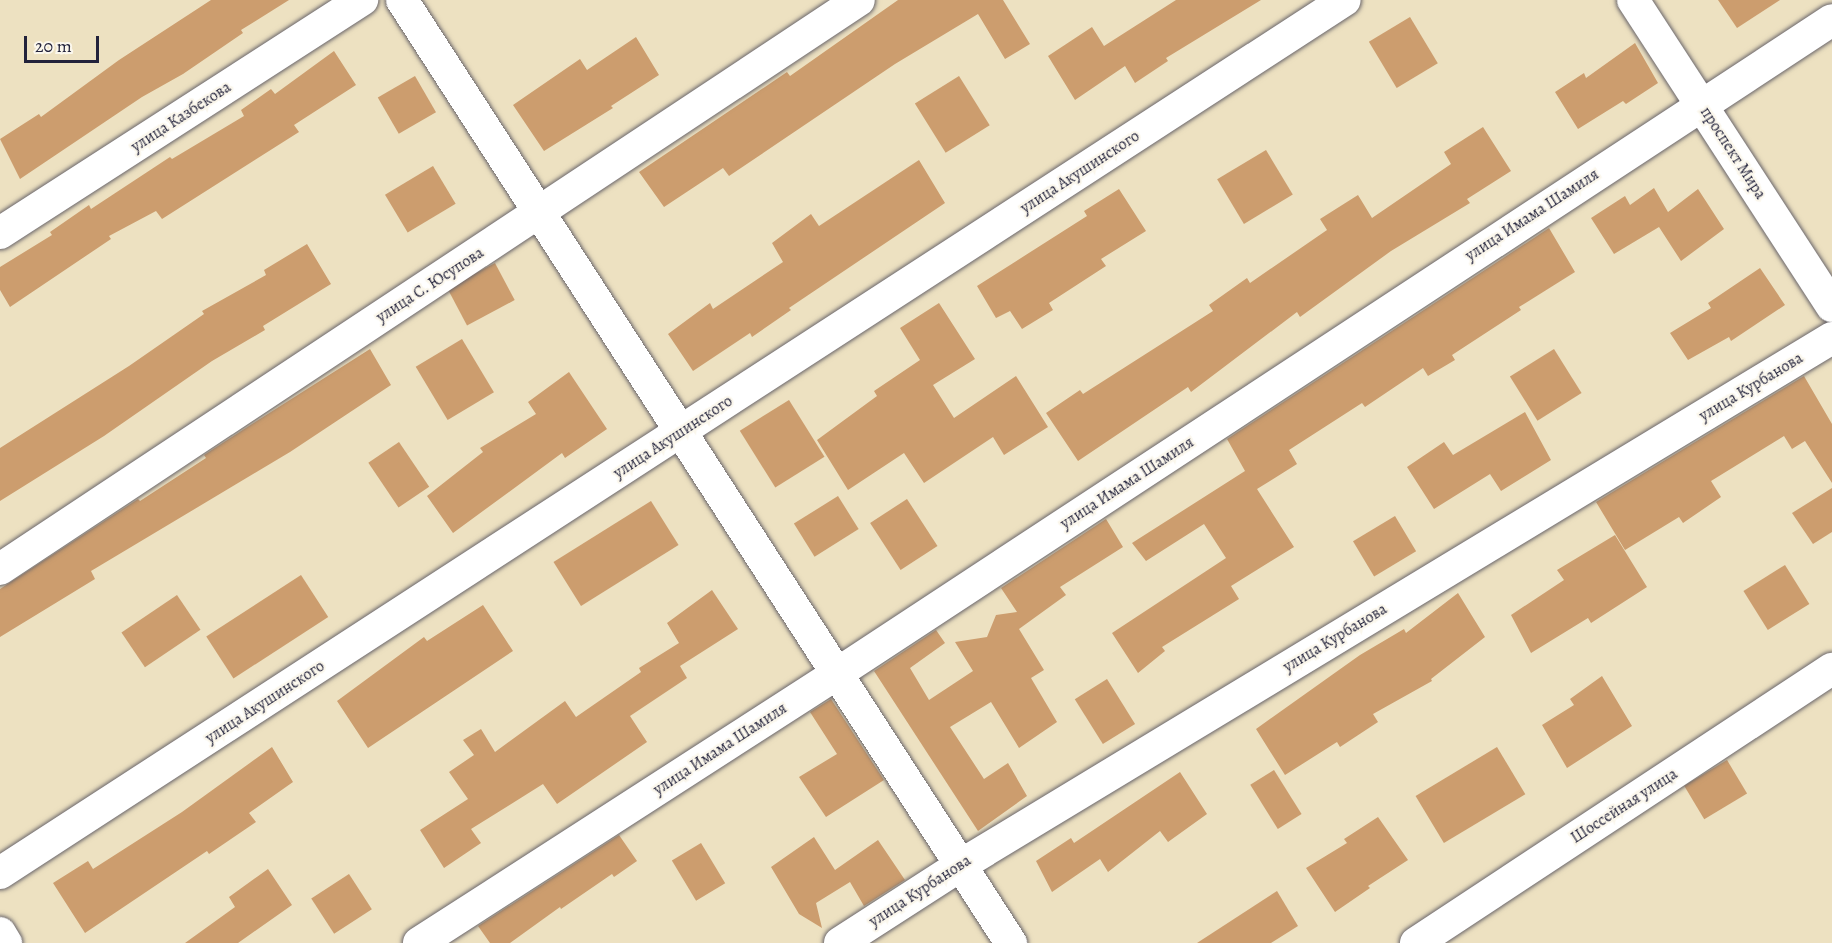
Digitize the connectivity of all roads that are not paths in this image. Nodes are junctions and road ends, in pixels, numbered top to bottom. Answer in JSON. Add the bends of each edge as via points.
{"nodes":[{"id":1,"x":362,"y":0,"type":"edge"},
{"id":2,"x":402,"y":0,"type":"edge"},
{"id":3,"x":859,"y":0,"type":"edge"},
{"id":4,"x":1345,"y":0,"type":"edge"},
{"id":5,"x":1634,"y":0,"type":"edge"},
{"id":6,"x":1832,"y":20,"type":"edge"},
{"id":7,"x":1701,"y":104,"type":"junction"},
{"id":8,"x":540,"y":212,"type":"junction"},
{"id":9,"x":0,"y":233,"type":"edge"},
{"id":10,"x":1832,"y":306,"type":"edge"},
{"id":11,"x":1832,"y":338,"type":"edge"},
{"id":12,"x":682,"y":432,"type":"junction"},
{"id":13,"x":0,"y":569,"type":"edge"},
{"id":14,"x":1832,"y":669,"type":"edge"},
{"id":15,"x":838,"y":673,"type":"junction"},
{"id":16,"x":961,"y":865,"type":"junction"},
{"id":17,"x":0,"y":873,"type":"edge"},
{"id":18,"x":0,"y":933,"type":"edge"},
{"id":19,"x":6,"y":943,"type":"edge"},
{"id":20,"x":419,"y":943,"type":"edge"},
{"id":21,"x":840,"y":943,"type":"edge"},
{"id":22,"x":1011,"y":943,"type":"edge"},
{"id":23,"x":1416,"y":943,"type":"edge"}],
"edges":[{"from":1,"to":9,"type":"street","name":"улица Казбекова"},
{"from":2,"to":8,"type":"street"},
{"from":3,"to":8,"type":"street","name":"улица С. Юсупова"},
{"from":4,"to":12,"type":"street","name":"улица Акушинского"},
{"from":5,"to":7,"type":"street","name":"проспект Мира"},
{"from":6,"to":7,"type":"street","name":"улица Имама Шамиля"},
{"from":7,"to":10,"type":"street","name":"проспект Мира"},
{"from":7,"to":15,"type":"street","name":"улица Имама Шамиля"},
{"from":8,"to":12,"type":"street"},
{"from":8,"to":13,"type":"street","name":"улица С. Юсупова"},
{"from":11,"to":16,"type":"street","name":"улица Курбанова"},
{"from":12,"to":15,"type":"street"},
{"from":12,"to":17,"type":"street","name":"улица Акушинского"},
{"from":14,"to":23,"type":"street","name":"Шоссейная улица"},
{"from":15,"to":16,"type":"street"},
{"from":15,"to":20,"type":"street","name":"улица Имама Шамиля"},
{"from":16,"to":21,"type":"street","name":"улица Курбанова"},
{"from":16,"to":22,"type":"street"},
{"from":18,"to":19,"type":"street"}]}
